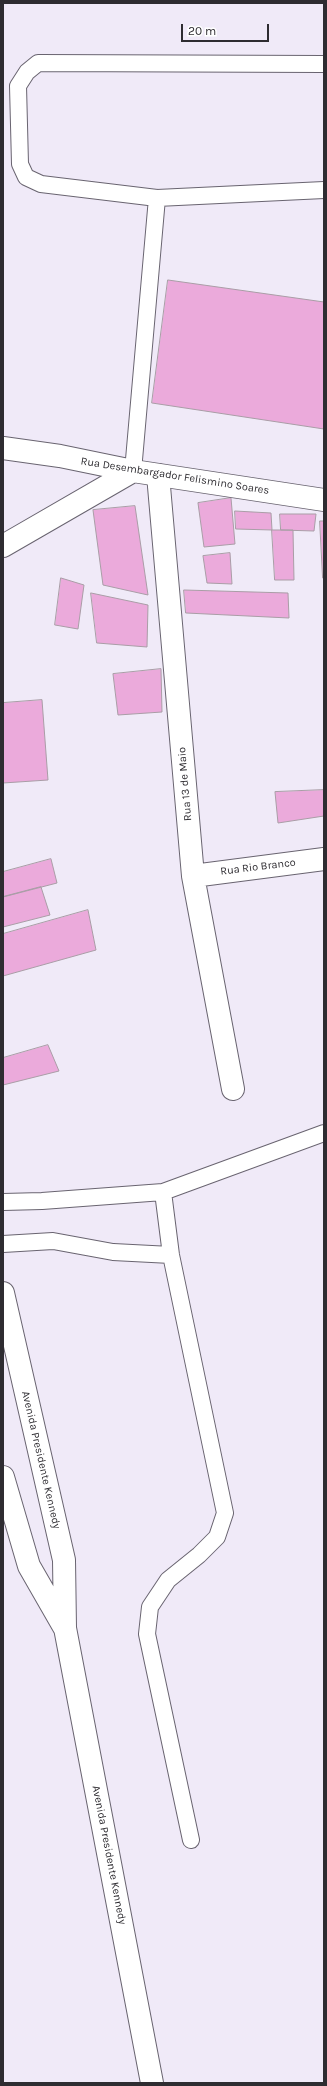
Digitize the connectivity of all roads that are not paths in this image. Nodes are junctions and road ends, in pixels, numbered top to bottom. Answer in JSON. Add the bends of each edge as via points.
{"nodes":[{"id":1,"x":324,"y":64,"type":"edge"},
{"id":2,"x":324,"y":190,"type":"edge"},
{"id":3,"x":157,"y":198,"type":"junction"},
{"id":4,"x":3,"y":448,"type":"edge"},
{"id":5,"x":133,"y":471,"type":"junction"},
{"id":6,"x":158,"y":475,"type":"junction"},
{"id":7,"x":324,"y":500,"type":"edge"},
{"id":8,"x":3,"y":546,"type":"edge"},
{"id":9,"x":324,"y":859,"type":"edge"},
{"id":10,"x":193,"y":876,"type":"junction"},
{"id":11,"x":233,"y":1089,"type":"dead end"},
{"id":12,"x":324,"y":1133,"type":"edge"},
{"id":13,"x":163,"y":1192,"type":"junction"},
{"id":14,"x":3,"y":1202,"type":"edge"},
{"id":15,"x":3,"y":1244,"type":"edge"},
{"id":16,"x":171,"y":1255,"type":"junction"},
{"id":17,"x":3,"y":1293,"type":"edge"},
{"id":18,"x":3,"y":1478,"type":"edge"},
{"id":19,"x":65,"y":1628,"type":"junction"},
{"id":20,"x":191,"y":1840,"type":"dead end"},
{"id":21,"x":152,"y":2083,"type":"edge"}],
"edges":[{"from":1,"to":3,"type":"lane","via":[[38,63],[27,72],[18,86],[20,164],[26,177],[41,184]]},
{"from":2,"to":3,"type":"lane"},
{"from":3,"to":5,"type":"lane"},
{"from":4,"to":5,"type":"street","name":"Rua Desembargador Felismino Soares","via":[[60,456]]},
{"from":5,"to":6,"type":"street","name":"Rua Desembargador Felismino Soares"},
{"from":5,"to":8,"type":"street"},
{"from":6,"to":7,"type":"street","name":"Rua Desembargador Felismino Soares"},
{"from":6,"to":10,"type":"street","name":"Rua 13 de Maio"},
{"from":9,"to":10,"type":"street","name":"Rua Rio Branco"},
{"from":10,"to":11,"type":"street","name":"Rua 13 de Maio"},
{"from":12,"to":13,"type":"lane"},
{"from":13,"to":14,"type":"lane"},
{"from":13,"to":16,"type":"lane"},
{"from":15,"to":16,"type":"lane","via":[[53,1240],[113,1252]]},
{"from":16,"to":20,"type":"lane","via":[[225,1513],[217,1537],[200,1555],[168,1580],[150,1607],[147,1634]]},
{"from":17,"to":19,"type":"street","name":"Avenida Presidente Kennedy","via":[[64,1560]]},
{"from":18,"to":19,"type":"street","name":"Avenida Presidente Kennedy","via":[[29,1566]]},
{"from":19,"to":21,"type":"street","name":"Avenida Presidente Kennedy"}]}
